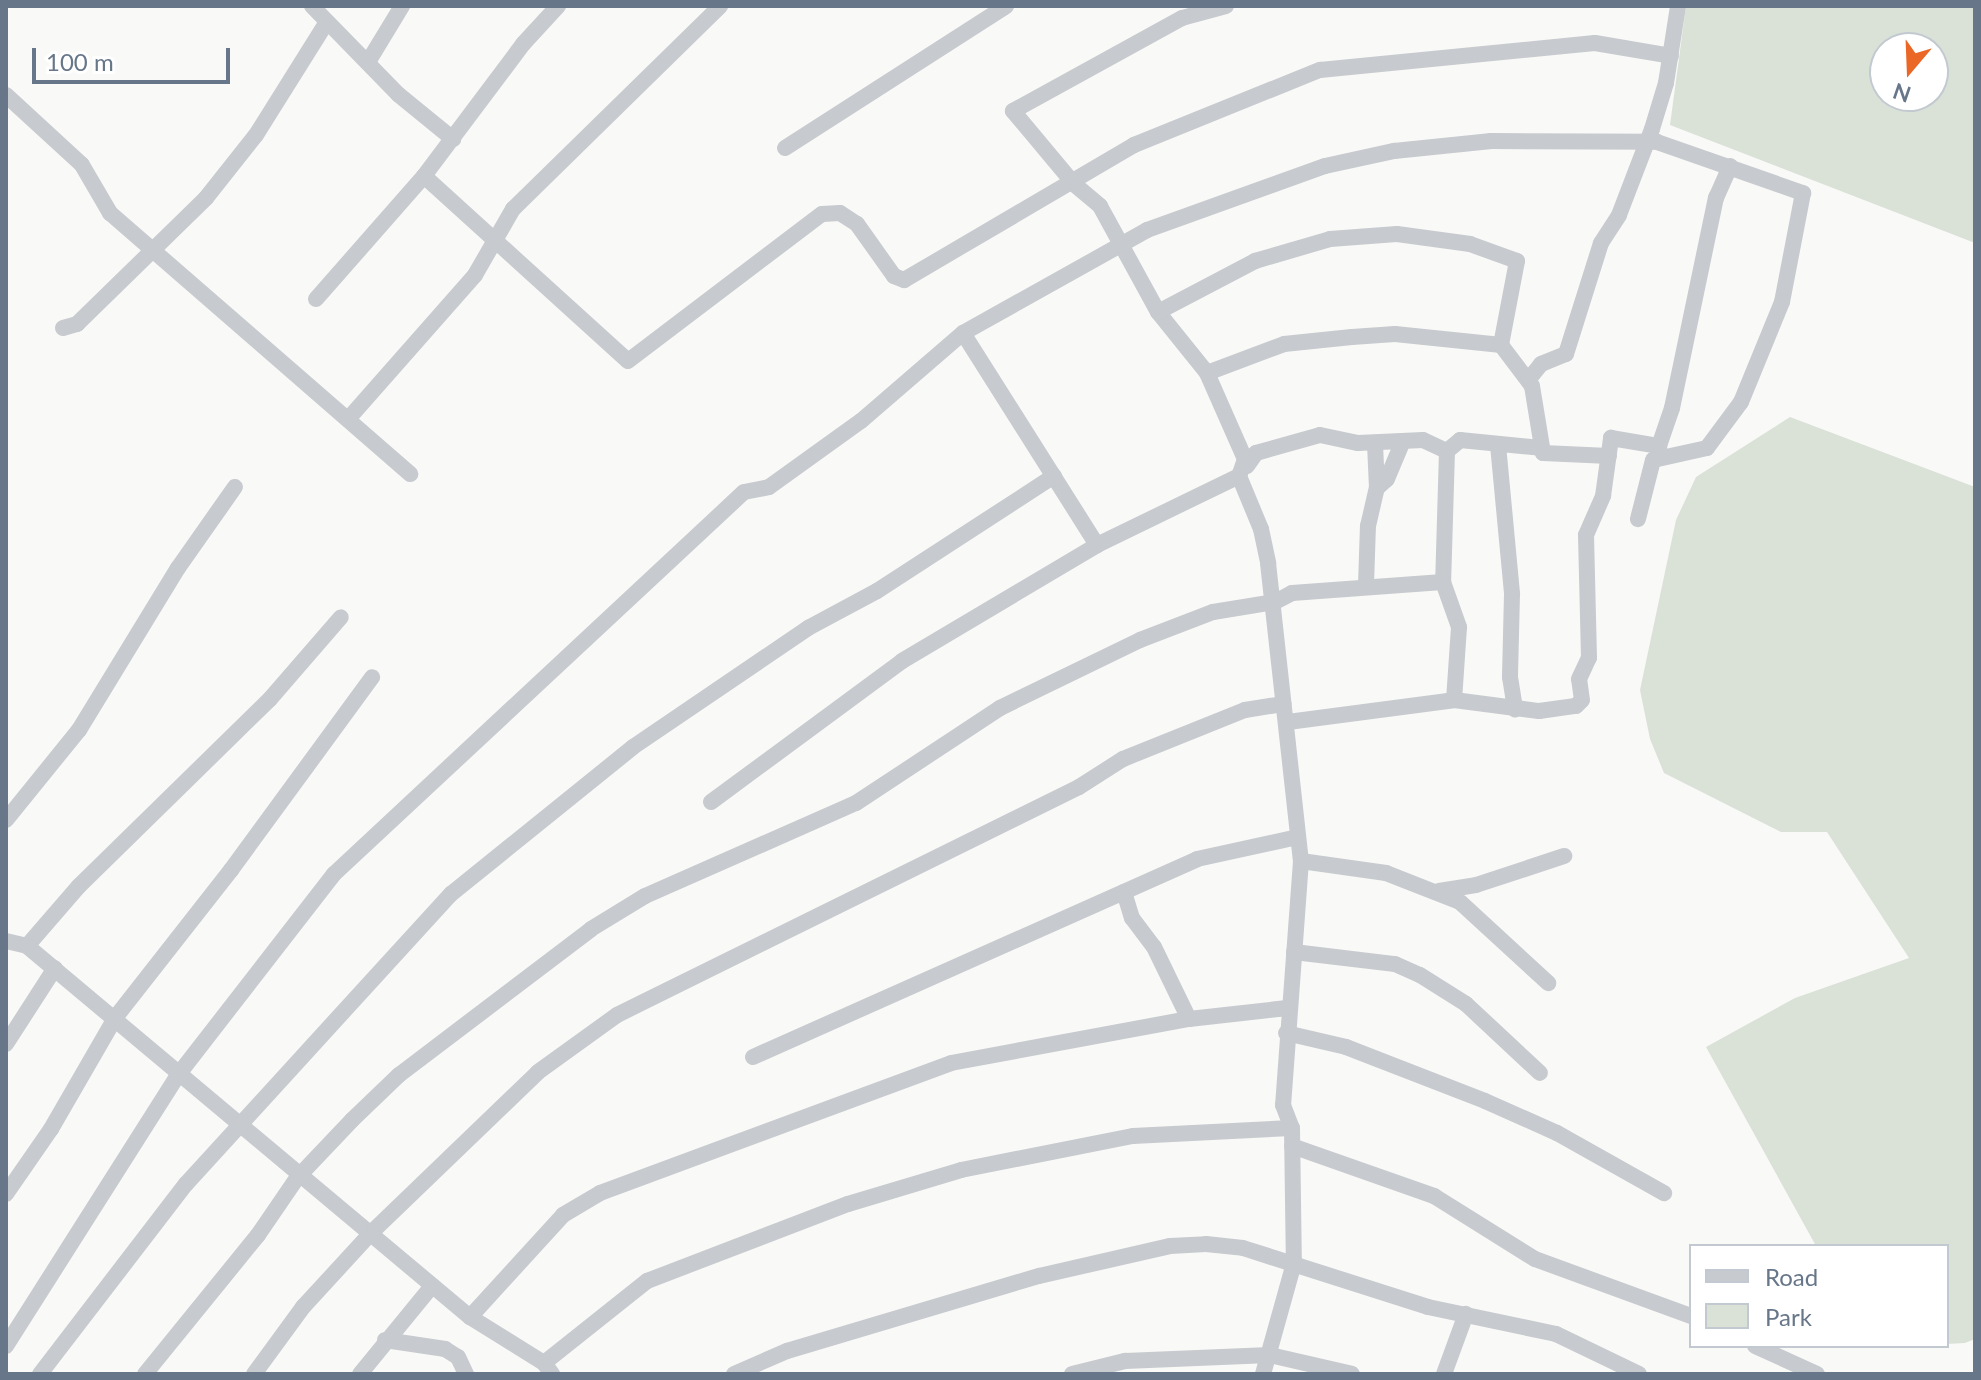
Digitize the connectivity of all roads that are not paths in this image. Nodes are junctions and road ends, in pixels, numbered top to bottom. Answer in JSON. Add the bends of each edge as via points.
{"nodes":[{"id":1,"x":312,"y":6,"type":"edge"},
{"id":2,"x":402,"y":6,"type":"edge"},
{"id":3,"x":558,"y":6,"type":"edge"},
{"id":4,"x":720,"y":6,"type":"edge"},
{"id":5,"x":1006,"y":6,"type":"edge"},
{"id":6,"x":1226,"y":6,"type":"edge"},
{"id":7,"x":1678,"y":6,"type":"edge"},
{"id":8,"x":327,"y":22,"type":"junction"},
{"id":9,"x":1671,"y":56,"type":"junction"},
{"id":10,"x":368,"y":62,"type":"junction"},
{"id":11,"x":6,"y":95,"type":"edge"},
{"id":12,"x":453,"y":139,"type":"junction"},
{"id":13,"x":1648,"y":143,"type":"junction"},
{"id":14,"x":785,"y":148,"type":"dead end"},
{"id":15,"x":1730,"y":166,"type":"junction"},
{"id":16,"x":424,"y":176,"type":"junction"},
{"id":17,"x":1074,"y":184,"type":"junction"},
{"id":18,"x":494,"y":241,"type":"junction"},
{"id":19,"x":1123,"y":246,"type":"junction"},
{"id":20,"x":153,"y":249,"type":"junction"},
{"id":21,"x":316,"y":299,"type":"dead end"},
{"id":22,"x":1158,"y":312,"type":"junction"},
{"id":23,"x":63,"y":328,"type":"dead end"},
{"id":24,"x":963,"y":333,"type":"junction"},
{"id":25,"x":1501,"y":345,"type":"junction"},
{"id":26,"x":1207,"y":373,"type":"junction"},
{"id":27,"x":1529,"y":379,"type":"junction"},
{"id":28,"x":349,"y":418,"type":"junction"},
{"id":29,"x":1403,"y":441,"type":"junction"},
{"id":30,"x":1375,"y":444,"type":"junction"},
{"id":31,"x":1498,"y":445,"type":"junction"},
{"id":32,"x":1541,"y":448,"type":"junction"},
{"id":33,"x":1447,"y":451,"type":"junction"},
{"id":34,"x":1656,"y":453,"type":"junction"},
{"id":35,"x":1609,"y":456,"type":"junction"},
{"id":36,"x":1243,"y":471,"type":"junction"},
{"id":37,"x":410,"y":474,"type":"dead end"},
{"id":38,"x":1054,"y":476,"type":"junction"},
{"id":39,"x":235,"y":487,"type":"dead end"},
{"id":40,"x":1377,"y":488,"type":"junction"},
{"id":41,"x":1638,"y":519,"type":"dead end"},
{"id":42,"x":1097,"y":545,"type":"junction"},
{"id":43,"x":1443,"y":582,"type":"junction"},
{"id":44,"x":1366,"y":585,"type":"junction"},
{"id":45,"x":1275,"y":602,"type":"junction"},
{"id":46,"x":341,"y":617,"type":"dead end"},
{"id":47,"x":372,"y":677,"type":"dead end"},
{"id":48,"x":1454,"y":700,"type":"junction"},
{"id":49,"x":1284,"y":704,"type":"junction"},
{"id":50,"x":1515,"y":710,"type":"junction"},
{"id":51,"x":1288,"y":722,"type":"junction"},
{"id":52,"x":711,"y":802,"type":"dead end"},
{"id":53,"x":6,"y":820,"type":"edge"},
{"id":54,"x":1298,"y":837,"type":"junction"},
{"id":55,"x":1564,"y":856,"type":"dead end"},
{"id":56,"x":1301,"y":861,"type":"junction"},
{"id":57,"x":1421,"y":885,"type":"junction"},
{"id":58,"x":1124,"y":892,"type":"junction"},
{"id":59,"x":6,"y":941,"type":"edge"},
{"id":60,"x":27,"y":946,"type":"junction"},
{"id":61,"x":1294,"y":952,"type":"junction"},
{"id":62,"x":55,"y":968,"type":"junction"},
{"id":63,"x":1548,"y":983,"type":"dead end"},
{"id":64,"x":1287,"y":1008,"type":"junction"},
{"id":65,"x":115,"y":1018,"type":"junction"},
{"id":66,"x":1189,"y":1019,"type":"junction"},
{"id":67,"x":1286,"y":1033,"type":"junction"},
{"id":68,"x":6,"y":1044,"type":"edge"},
{"id":69,"x":753,"y":1057,"type":"dead end"},
{"id":70,"x":1540,"y":1073,"type":"dead end"},
{"id":71,"x":178,"y":1075,"type":"junction"},
{"id":72,"x":1292,"y":1128,"type":"junction"},
{"id":73,"x":241,"y":1129,"type":"junction"},
{"id":74,"x":1292,"y":1146,"type":"junction"},
{"id":75,"x":301,"y":1174,"type":"junction"},
{"id":76,"x":1664,"y":1193,"type":"dead end"},
{"id":77,"x":6,"y":1194,"type":"edge"},
{"id":78,"x":373,"y":1231,"type":"junction"},
{"id":79,"x":1294,"y":1263,"type":"junction"},
{"id":80,"x":432,"y":1286,"type":"junction"},
{"id":81,"x":1466,"y":1314,"type":"junction"},
{"id":82,"x":1689,"y":1315,"type":"edge"},
{"id":83,"x":470,"y":1317,"type":"junction"},
{"id":84,"x":385,"y":1340,"type":"junction"},
{"id":85,"x":6,"y":1346,"type":"edge"},
{"id":86,"x":1759,"y":1348,"type":"edge"},
{"id":87,"x":1270,"y":1355,"type":"junction"},
{"id":88,"x":548,"y":1369,"type":"edge"},
{"id":89,"x":40,"y":1374,"type":"edge"},
{"id":90,"x":145,"y":1374,"type":"edge"},
{"id":91,"x":254,"y":1374,"type":"edge"},
{"id":92,"x":360,"y":1374,"type":"edge"},
{"id":93,"x":466,"y":1374,"type":"edge"},
{"id":94,"x":734,"y":1374,"type":"edge"},
{"id":95,"x":1072,"y":1374,"type":"edge"},
{"id":96,"x":1263,"y":1374,"type":"edge"},
{"id":97,"x":1352,"y":1374,"type":"edge"},
{"id":98,"x":1444,"y":1374,"type":"edge"},
{"id":99,"x":1639,"y":1374,"type":"edge"},
{"id":100,"x":1817,"y":1374,"type":"edge"}],
"edges":[{"from":1,"to":8,"type":"street"},
{"from":2,"to":10,"type":"street"},
{"from":3,"to":12,"type":"street"},
{"from":4,"to":18,"type":"street","via":[[513,209]]},
{"from":5,"to":14,"type":"street"},
{"from":6,"to":17,"type":"street","via":[[1182,18],[1014,108]]},
{"from":7,"to":9,"type":"street"},
{"from":8,"to":10,"type":"street"},
{"from":8,"to":20,"type":"street","via":[[256,135],[206,198]]},
{"from":9,"to":13,"type":"street"},
{"from":9,"to":17,"type":"street","via":[[1595,43],[1320,70],[1134,145]]},
{"from":10,"to":12,"type":"street"},
{"from":11,"to":20,"type":"street","via":[[82,165],[110,213]]},
{"from":12,"to":16,"type":"street"},
{"from":13,"to":15,"type":"street"},
{"from":13,"to":19,"type":"street","via":[[1570,138],[1394,151],[1238,194],[1147,230]]},
{"from":13,"to":27,"type":"street","via":[[1619,215],[1601,243],[1566,354],[1541,364]]},
{"from":15,"to":34,"type":"street","via":[[1716,198],[1672,408]]},
{"from":15,"to":34,"type":"street","via":[[1804,197],[1782,302],[1741,402],[1707,448]]},
{"from":16,"to":18,"type":"street"},
{"from":16,"to":21,"type":"street"},
{"from":17,"to":18,"type":"street","via":[[904,280],[894,276],[857,224],[840,213],[822,214],[628,361]]},
{"from":17,"to":19,"type":"street","via":[[1100,206]]},
{"from":18,"to":28,"type":"street","via":[[475,275]]},
{"from":19,"to":22,"type":"street"},
{"from":19,"to":24,"type":"street"},
{"from":20,"to":23,"type":"street","via":[[77,324]]},
{"from":20,"to":28,"type":"street"},
{"from":22,"to":25,"type":"street","via":[[1255,261],[1330,239],[1397,234],[1470,244],[1517,261]]},
{"from":22,"to":26,"type":"street"},
{"from":24,"to":38,"type":"street"},
{"from":24,"to":71,"type":"street","via":[[861,421],[769,487],[744,492],[604,627],[466,747],[316,894]]},
{"from":25,"to":26,"type":"street","via":[[1395,334],[1352,337],[1284,344]]},
{"from":25,"to":27,"type":"street"},
{"from":26,"to":36,"type":"street"},
{"from":27,"to":32,"type":"street"},
{"from":28,"to":37,"type":"street"},
{"from":29,"to":30,"type":"street"},
{"from":29,"to":33,"type":"street","via":[[1423,440]]},
{"from":29,"to":40,"type":"street","via":[[1387,479]]},
{"from":30,"to":36,"type":"street","via":[[1320,435],[1256,453]]},
{"from":30,"to":40,"type":"street"},
{"from":31,"to":32,"type":"street"},
{"from":31,"to":33,"type":"street","via":[[1460,440]]},
{"from":31,"to":50,"type":"street","via":[[1512,594],[1510,677]]},
{"from":32,"to":35,"type":"street","via":[[1543,453]]},
{"from":33,"to":43,"type":"street"},
{"from":34,"to":35,"type":"street","via":[[1611,438]]},
{"from":34,"to":41,"type":"street"},
{"from":35,"to":50,"type":"street","via":[[1603,496],[1586,535],[1589,658],[1579,679],[1582,700],[1576,706]]},
{"from":36,"to":42,"type":"street"},
{"from":36,"to":45,"type":"street"},
{"from":38,"to":42,"type":"street"},
{"from":38,"to":73,"type":"street","via":[[737,675],[633,747],[520,837],[425,918]]},
{"from":39,"to":53,"type":"street","via":[[178,568],[79,730]]},
{"from":40,"to":44,"type":"street","via":[[1368,526]]},
{"from":42,"to":52,"type":"street","via":[[902,661]]},
{"from":43,"to":44,"type":"street"},
{"from":43,"to":48,"type":"street","via":[[1459,627]]},
{"from":44,"to":45,"type":"street","via":[[1292,593]]},
{"from":45,"to":49,"type":"street"},
{"from":45,"to":75,"type":"street","via":[[1213,612],[1140,640],[1000,708],[856,803],[645,896],[498,996],[399,1075]]},
{"from":46,"to":60,"type":"street","via":[[270,699],[79,886]]},
{"from":47,"to":65,"type":"street"},
{"from":48,"to":50,"type":"street"},
{"from":48,"to":51,"type":"street"},
{"from":49,"to":51,"type":"street"},
{"from":49,"to":78,"type":"street","via":[[1245,710],[1123,759],[1060,797],[653,994],[538,1072]]},
{"from":51,"to":54,"type":"street"},
{"from":54,"to":56,"type":"street"},
{"from":54,"to":58,"type":"street","via":[[1218,850]]},
{"from":55,"to":57,"type":"street","via":[[1444,892]]},
{"from":56,"to":57,"type":"street","via":[[1386,873]]},
{"from":56,"to":61,"type":"street"},
{"from":57,"to":63,"type":"street","via":[[1485,920]]},
{"from":58,"to":66,"type":"street","via":[[1132,918],[1154,947]]},
{"from":58,"to":69,"type":"street"},
{"from":59,"to":60,"type":"street"},
{"from":60,"to":62,"type":"street"},
{"from":61,"to":64,"type":"street"},
{"from":61,"to":70,"type":"street","via":[[1395,964],[1420,975],[1466,1004]]},
{"from":62,"to":65,"type":"street"},
{"from":62,"to":68,"type":"street"},
{"from":64,"to":66,"type":"street"},
{"from":64,"to":67,"type":"street"},
{"from":65,"to":71,"type":"street"},
{"from":65,"to":77,"type":"street","via":[[51,1129]]},
{"from":66,"to":83,"type":"street","via":[[951,1063],[600,1193],[563,1215]]},
{"from":67,"to":72,"type":"street","via":[[1283,1105]]},
{"from":67,"to":76,"type":"street","via":[[1346,1047],[1485,1101],[1557,1133]]},
{"from":71,"to":73,"type":"street"},
{"from":71,"to":85,"type":"street"},
{"from":72,"to":74,"type":"street"},
{"from":72,"to":88,"type":"street","via":[[1133,1136],[961,1170],[848,1204],[647,1281]]},
{"from":73,"to":75,"type":"street"},
{"from":73,"to":89,"type":"street","via":[[186,1184]]},
{"from":74,"to":79,"type":"street"},
{"from":74,"to":82,"type":"street","via":[[1434,1196],[1535,1259]]},
{"from":75,"to":78,"type":"street"},
{"from":75,"to":90,"type":"street"},
{"from":78,"to":80,"type":"street"},
{"from":78,"to":91,"type":"street","via":[[303,1307]]},
{"from":79,"to":81,"type":"street"},
{"from":79,"to":87,"type":"street"},
{"from":79,"to":94,"type":"street","via":[[1243,1248],[1170,1246],[1039,1276],[787,1351]]},
{"from":80,"to":83,"type":"street"},
{"from":80,"to":84,"type":"street"},
{"from":81,"to":98,"type":"street"},
{"from":81,"to":99,"type":"street","via":[[1556,1334]]},
{"from":83,"to":88,"type":"street"},
{"from":84,"to":92,"type":"street"},
{"from":84,"to":93,"type":"street","via":[[445,1349],[458,1357]]},
{"from":86,"to":100,"type":"street"},
{"from":87,"to":95,"type":"street","via":[[1125,1361]]},
{"from":87,"to":96,"type":"street"},
{"from":87,"to":97,"type":"street"}]}
